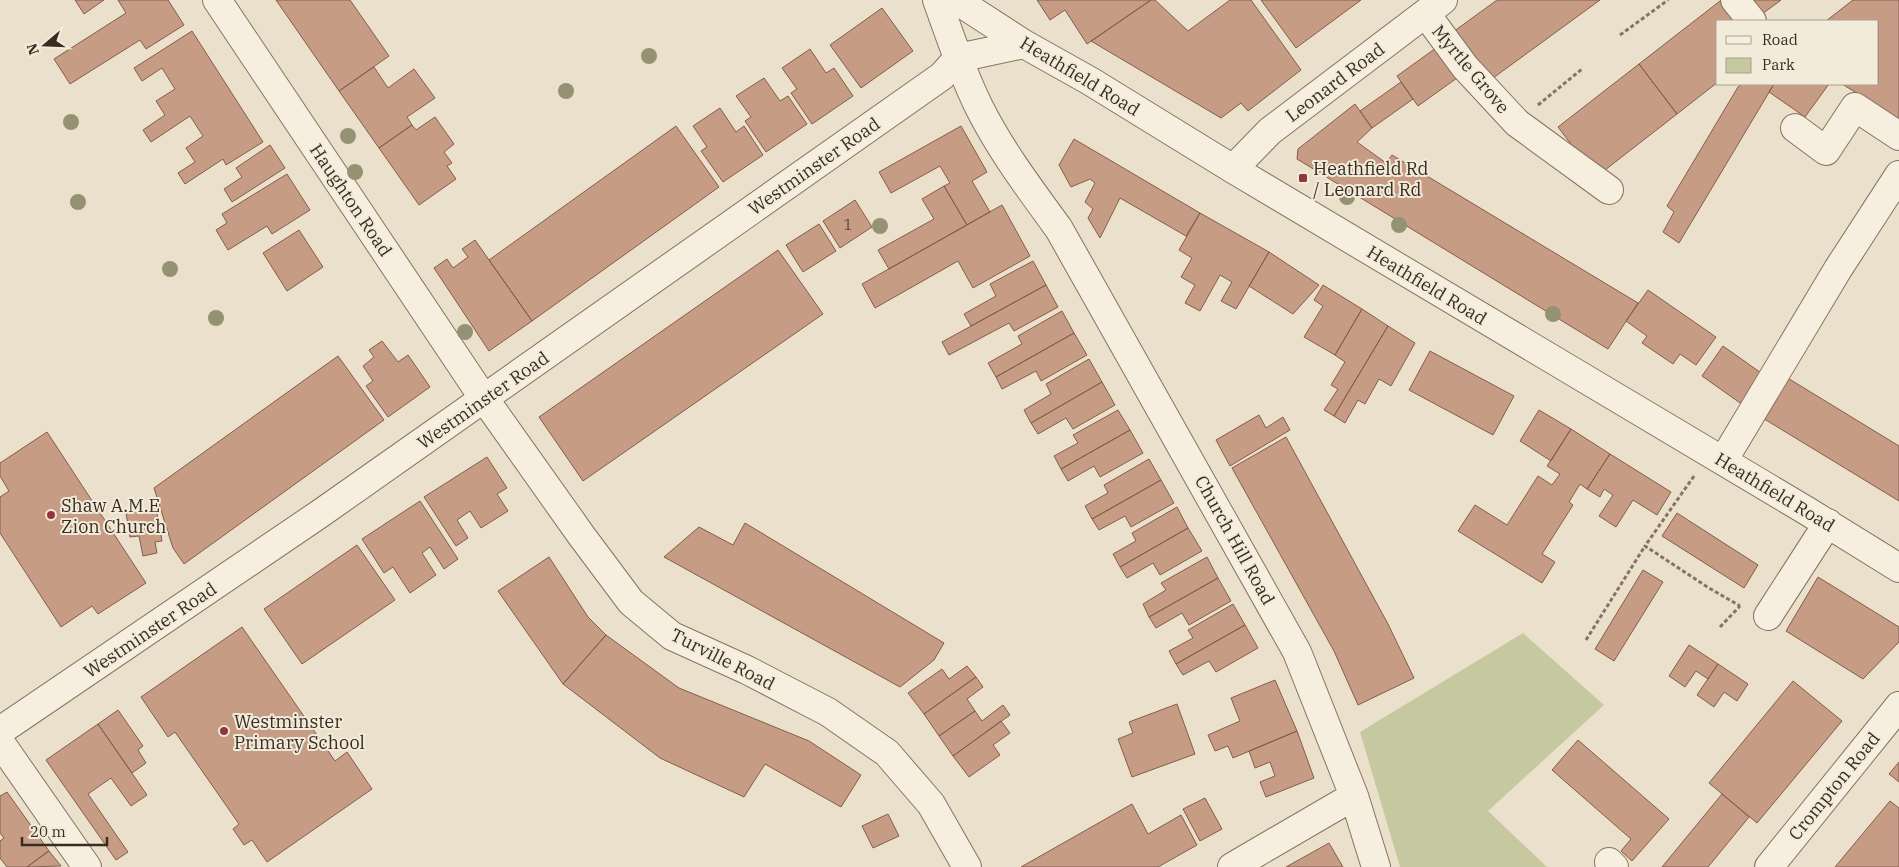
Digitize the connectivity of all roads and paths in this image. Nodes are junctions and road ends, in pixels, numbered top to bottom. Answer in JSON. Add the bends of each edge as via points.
{"nodes":[{"id":1,"x":217,"y":0,"type":"edge"},
{"id":2,"x":937,"y":0,"type":"edge"},
{"id":3,"x":956,"y":0,"type":"edge"},
{"id":4,"x":1668,"y":0,"type":"edge"},
{"id":5,"x":1735,"y":0,"type":"edge"},
{"id":6,"x":1435,"y":7,"type":"edge"},
{"id":7,"x":1751,"y":20,"type":"edge"},
{"id":8,"x":1620,"y":35,"type":"dead end"},
{"id":9,"x":1024,"y":44,"type":"junction"},
{"id":10,"x":958,"y":58,"type":"junction"},
{"id":11,"x":1582,"y":69,"type":"dead end"},
{"id":12,"x":1516,"y":123,"type":"junction"},
{"id":13,"x":1795,"y":128,"type":"dead end"},
{"id":14,"x":1899,"y":136,"type":"edge"},
{"id":15,"x":1233,"y":169,"type":"junction"},
{"id":16,"x":1899,"y":175,"type":"edge"},
{"id":17,"x":1609,"y":190,"type":"dead end"},
{"id":18,"x":485,"y":399,"type":"junction"},
{"id":19,"x":1717,"y":457,"type":"junction"},
{"id":20,"x":1828,"y":523,"type":"junction"},
{"id":21,"x":1646,"y":546,"type":"junction"},
{"id":22,"x":1899,"y":568,"type":"edge"},
{"id":23,"x":1740,"y":606,"type":"dead end"},
{"id":24,"x":1768,"y":616,"type":"dead end"},
{"id":25,"x":1586,"y":640,"type":"dead end"},
{"id":26,"x":1899,"y":706,"type":"edge"},
{"id":27,"x":0,"y":731,"type":"edge"},
{"id":28,"x":0,"y":742,"type":"edge"},
{"id":29,"x":1354,"y":796,"type":"junction"},
{"id":30,"x":87,"y":867,"type":"edge"},
{"id":31,"x":967,"y":867,"type":"edge"},
{"id":32,"x":1232,"y":867,"type":"edge"},
{"id":33,"x":1376,"y":867,"type":"edge"},
{"id":34,"x":1769,"y":867,"type":"edge"}],
"edges":[{"from":1,"to":18,"type":"street","name":"Haughton Road"},
{"from":2,"to":10,"type":"street"},
{"from":3,"to":9,"type":"street","name":"Heathfield Road"},
{"from":4,"to":8,"type":"path"},
{"from":5,"to":7,"type":"street"},
{"from":6,"to":12,"type":"street","name":"Myrtle Grove","via":[[1465,66]]},
{"from":6,"to":15,"type":"street","name":"Leonard Road","via":[[1270,131]]},
{"from":9,"to":10,"type":"street"},
{"from":9,"to":15,"type":"street","name":"Heathfield Road"},
{"from":10,"to":18,"type":"street","name":"Westminster Road","via":[[942,76]]},
{"from":10,"to":29,"type":"street","name":"Church Hill Road","via":[[996,100],[1031,158],[1059,229],[1297,652]]},
{"from":11,"to":12,"type":"path","name":"Myrtle Grove"},
{"from":12,"to":17,"type":"street","name":"Myrtle Grove"},
{"from":13,"to":14,"type":"street","via":[[1826,151],[1856,107]]},
{"from":15,"to":19,"type":"street","name":"Heathfield Road"},
{"from":16,"to":19,"type":"street"},
{"from":18,"to":27,"type":"street","name":"Westminster Road"},
{"from":18,"to":31,"type":"street","name":"Turville Road","via":[[631,602],[672,636],[828,712],[887,753],[931,804]]},
{"from":19,"to":20,"type":"street","name":"Heathfield Road"},
{"from":19,"to":21,"type":"path"},
{"from":20,"to":22,"type":"street","name":"Heathfield Road"},
{"from":20,"to":24,"type":"street"},
{"from":21,"to":23,"type":"path"},
{"from":21,"to":25,"type":"path"},
{"from":26,"to":34,"type":"street","name":"Crompton Road"},
{"from":28,"to":30,"type":"street"},
{"from":29,"to":32,"type":"street"},
{"from":29,"to":33,"type":"street","name":"Church Hill Road"}]}
